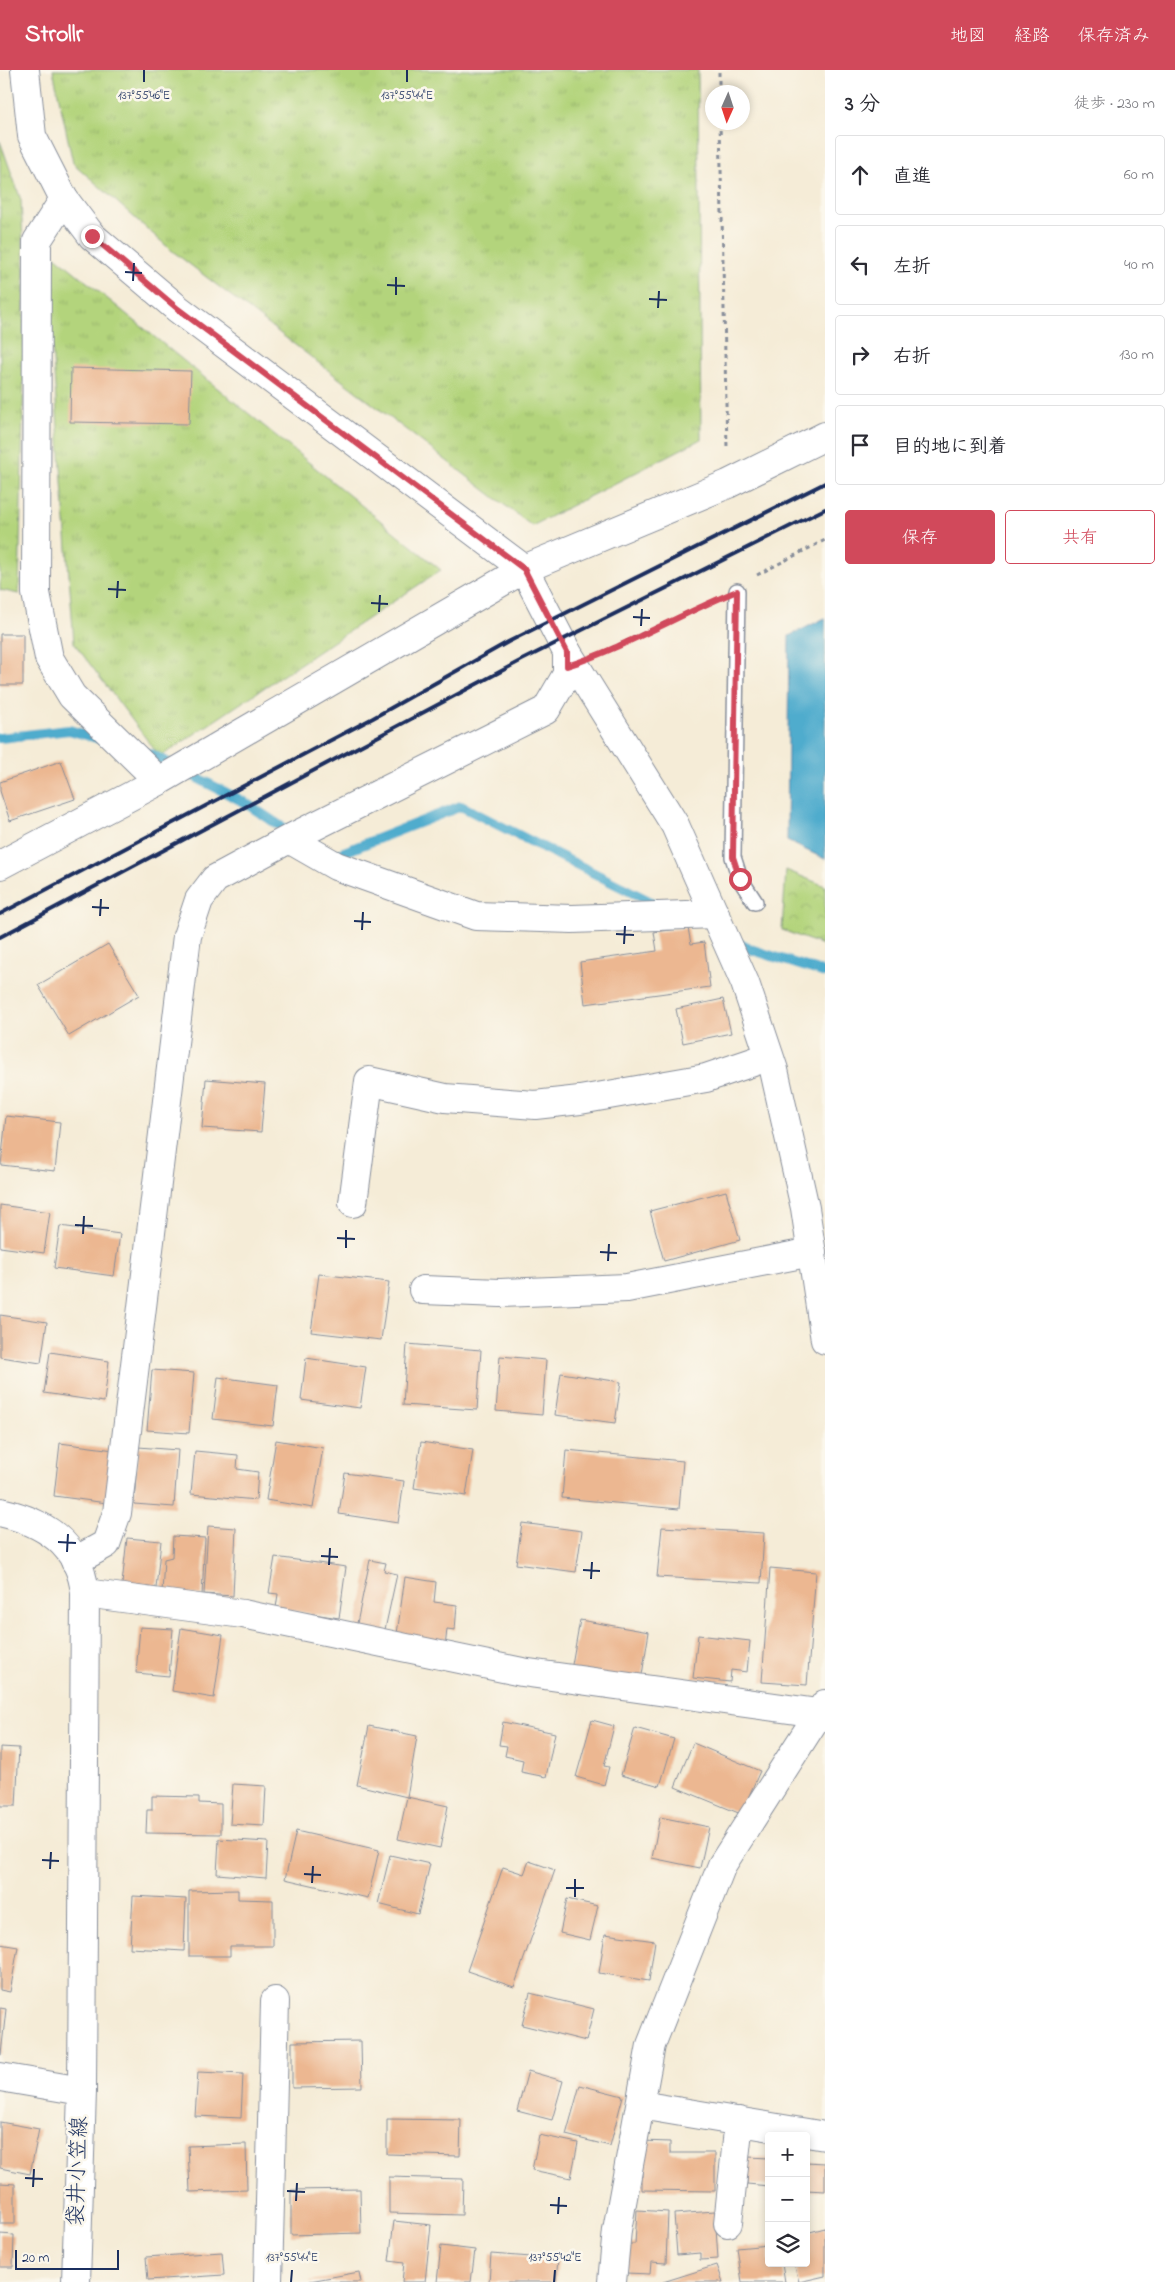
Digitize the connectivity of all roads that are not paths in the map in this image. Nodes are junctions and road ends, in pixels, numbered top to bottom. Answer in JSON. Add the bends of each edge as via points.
{"nodes":[{"id":1,"x":25,"y":70,"type":"edge"},
{"id":2,"x":64,"y":199,"type":"junction"},
{"id":3,"x":825,"y":436,"type":"edge"},
{"id":4,"x":524,"y":569,"type":"junction"},
{"id":5,"x":737,"y":591,"type":"road end"},
{"id":6,"x":567,"y":659,"type":"junction"},
{"id":7,"x":159,"y":781,"type":"junction"},
{"id":8,"x":289,"y":838,"type":"junction"},
{"id":9,"x":0,"y":865,"type":"edge"},
{"id":10,"x":755,"y":902,"type":"dead end"},
{"id":11,"x":715,"y":914,"type":"junction"},
{"id":12,"x":768,"y":1057,"type":"junction"},
{"id":13,"x":353,"y":1202,"type":"dead end"},
{"id":14,"x":812,"y":1252,"type":"junction"},
{"id":15,"x":423,"y":1290,"type":"dead end"},
{"id":16,"x":825,"y":1340,"type":"edge"},
{"id":17,"x":0,"y":1512,"type":"edge"},
{"id":18,"x":75,"y":1561,"type":"junction"},
{"id":19,"x":85,"y":1593,"type":"junction"},
{"id":20,"x":823,"y":1711,"type":"edge"},
{"id":21,"x":275,"y":2001,"type":"dead end"},
{"id":22,"x":0,"y":2077,"type":"edge"},
{"id":23,"x":82,"y":2091,"type":"junction"},
{"id":24,"x":640,"y":2105,"type":"junction"},
{"id":25,"x":738,"y":2121,"type":"junction"},
{"id":26,"x":825,"y":2136,"type":"edge"},
{"id":27,"x":728,"y":2223,"type":"dead end"},
{"id":28,"x":76,"y":2282,"type":"edge"},
{"id":29,"x":268,"y":2282,"type":"edge"},
{"id":30,"x":612,"y":2282,"type":"edge"}],
"edges":[{"from":1,"to":2,"type":"street","via":[[32,136]]},
{"from":2,"to":4,"type":"street","via":[[92,236],[178,309]]},
{"from":2,"to":7,"type":"street","via":[[37,241],[36,593],[49,658],[72,696]]},
{"from":3,"to":4,"type":"street","via":[[728,484]]},
{"from":4,"to":6,"type":"street"},
{"from":4,"to":7,"type":"street"},
{"from":5,"to":10,"type":"lane","via":[[733,857],[740,879]]},
{"from":6,"to":8,"type":"street","via":[[567,674],[546,710]]},
{"from":6,"to":11,"type":"street","via":[[675,825]]},
{"from":7,"to":9,"type":"street"},
{"from":8,"to":11,"type":"street","via":[[336,866],[476,916],[572,919]]},
{"from":8,"to":18,"type":"street","via":[[215,879],[198,900],[187,936],[117,1513],[106,1544]]},
{"from":11,"to":12,"type":"street","via":[[745,983]]},
{"from":12,"to":13,"type":"street","via":[[706,1078],[535,1105],[445,1098],[369,1081]]},
{"from":12,"to":14,"type":"street","via":[[774,1070]]},
{"from":14,"to":15,"type":"street","via":[[627,1288],[500,1293]]},
{"from":14,"to":16,"type":"street"},
{"from":17,"to":18,"type":"street","name":"袋井小笠線","via":[[43,1526],[67,1545]]},
{"from":18,"to":19,"type":"street","name":"袋井小笠線","via":[[83,1575]]},
{"from":19,"to":20,"type":"street","via":[[244,1614],[522,1672]]},
{"from":19,"to":23,"type":"street","name":"袋井小笠線"},
{"from":20,"to":24,"type":"street","via":[[722,1865],[651,2045]]},
{"from":21,"to":29,"type":"street"},
{"from":22,"to":23,"type":"street"},
{"from":23,"to":28,"type":"street","name":"袋井小笠線"},
{"from":24,"to":25,"type":"street"},
{"from":24,"to":30,"type":"street","via":[[617,2230]]},
{"from":25,"to":26,"type":"street"},
{"from":25,"to":27,"type":"street"}]}
